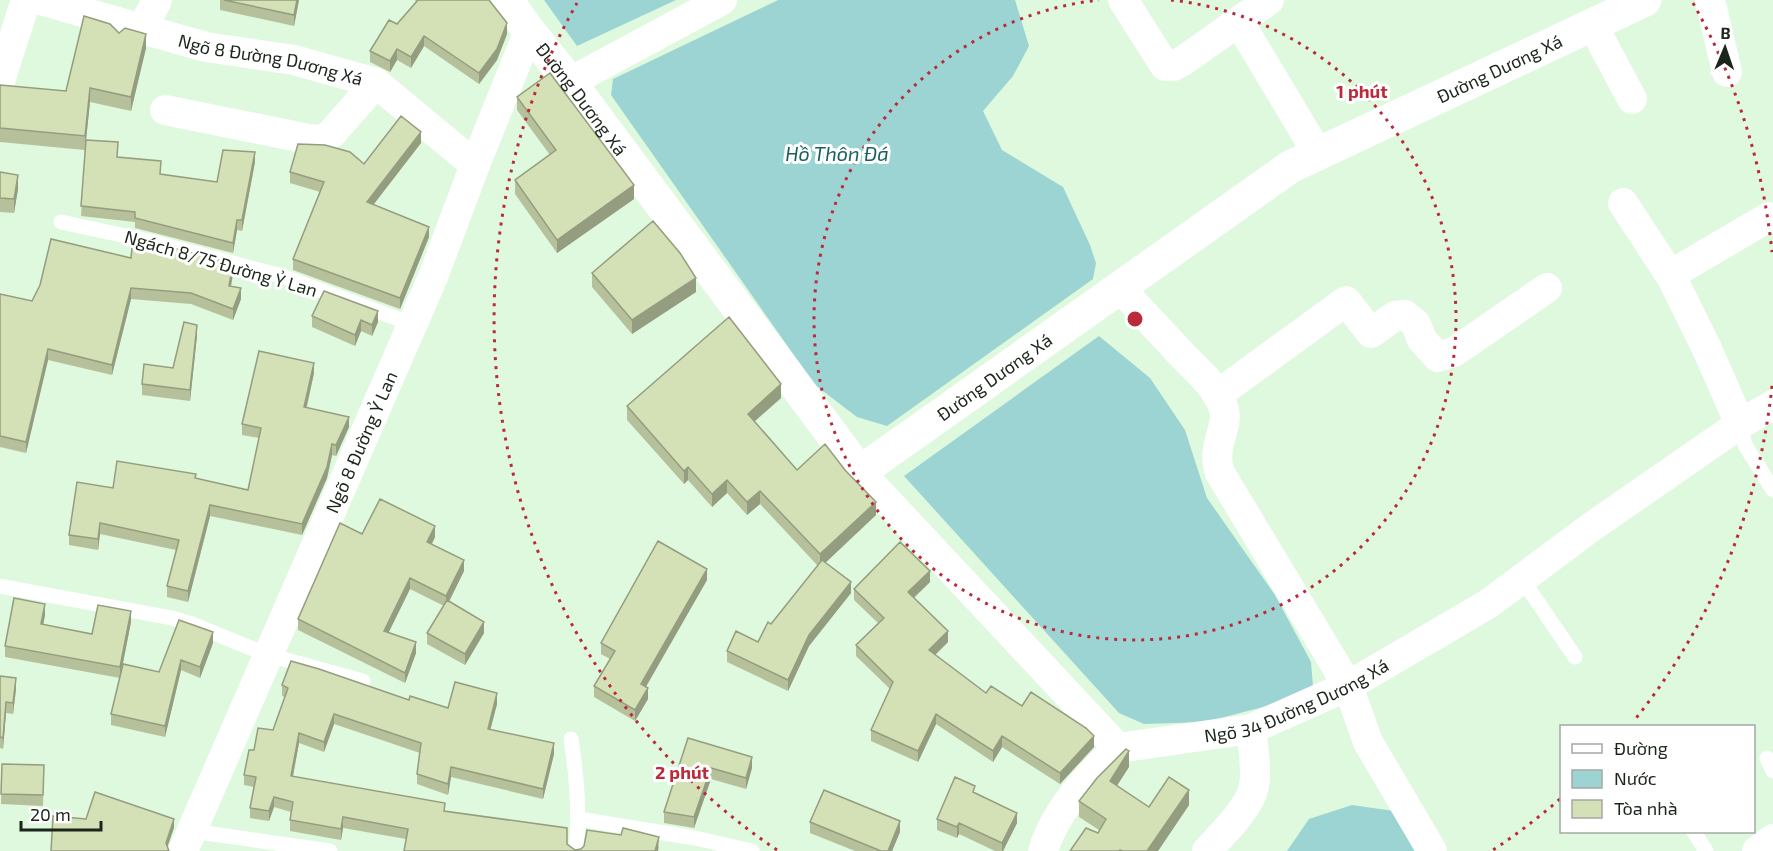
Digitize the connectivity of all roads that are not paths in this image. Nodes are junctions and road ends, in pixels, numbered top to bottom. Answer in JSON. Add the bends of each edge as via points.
{"nodes":[{"id":1,"x":26,"y":0,"type":"edge"},
{"id":2,"x":41,"y":0,"type":"edge"},
{"id":3,"x":157,"y":0,"type":"edge"},
{"id":4,"x":507,"y":0,"type":"edge"},
{"id":5,"x":722,"y":0,"type":"edge"},
{"id":6,"x":1124,"y":0,"type":"edge"},
{"id":7,"x":1269,"y":0,"type":"edge"},
{"id":8,"x":1645,"y":0,"type":"edge"},
{"id":9,"x":1710,"y":0,"type":"edge"},
{"id":10,"x":1239,"y":22,"type":"junction"},
{"id":11,"x":1592,"y":24,"type":"junction"},
{"id":12,"x":142,"y":29,"type":"junction"},
{"id":13,"x":529,"y":31,"type":"junction"},
{"id":14,"x":1727,"y":72,"type":"dead end"},
{"id":15,"x":0,"y":81,"type":"edge"},
{"id":16,"x":570,"y":82,"type":"junction"},
{"id":17,"x":376,"y":83,"type":"junction"},
{"id":18,"x":1632,"y":99,"type":"dead end"},
{"id":19,"x":165,"y":110,"type":"dead end"},
{"id":20,"x":1318,"y":154,"type":"junction"},
{"id":21,"x":475,"y":165,"type":"junction"},
{"id":22,"x":1623,"y":203,"type":"dead end"},
{"id":23,"x":1769,"y":217,"type":"dead end"},
{"id":24,"x":61,"y":222,"type":"dead end"},
{"id":25,"x":1672,"y":278,"type":"junction"},
{"id":26,"x":1548,"y":288,"type":"dead end"},
{"id":27,"x":1116,"y":291,"type":"junction"},
{"id":28,"x":412,"y":324,"type":"junction"},
{"id":29,"x":1217,"y":395,"type":"junction"},
{"id":30,"x":1773,"y":405,"type":"edge"},
{"id":31,"x":1740,"y":424,"type":"junction"},
{"id":32,"x":860,"y":472,"type":"junction"},
{"id":33,"x":1773,"y":490,"type":"edge"},
{"id":34,"x":1522,"y":579,"type":"junction"},
{"id":35,"x":0,"y":586,"type":"edge"},
{"id":36,"x":268,"y":655,"type":"junction"},
{"id":37,"x":1575,"y":657,"type":"dead end"},
{"id":38,"x":363,"y":681,"type":"edge"},
{"id":39,"x":1348,"y":686,"type":"junction"},
{"id":40,"x":1251,"y":729,"type":"junction"},
{"id":41,"x":571,"y":739,"type":"dead end"},
{"id":42,"x":1118,"y":748,"type":"junction"},
{"id":43,"x":579,"y":819,"type":"junction"},
{"id":44,"x":1695,"y":833,"type":"edge"},
{"id":45,"x":1773,"y":839,"type":"edge"},
{"id":46,"x":188,"y":841,"type":"edge"},
{"id":47,"x":330,"y":851,"type":"edge"},
{"id":48,"x":576,"y":851,"type":"edge"},
{"id":49,"x":752,"y":851,"type":"edge"},
{"id":50,"x":1043,"y":851,"type":"edge"},
{"id":51,"x":1207,"y":851,"type":"edge"},
{"id":52,"x":1432,"y":851,"type":"edge"},
{"id":53,"x":1706,"y":851,"type":"edge"},
{"id":54,"x":1757,"y":851,"type":"edge"}],
"edges":[{"from":1,"to":15,"type":"street"},
{"from":2,"to":12,"type":"street","name":"Ngõ 8 Đường Dương Xá"},
{"from":3,"to":12,"type":"street"},
{"from":4,"to":13,"type":"street","name":"Đường Dương Xá"},
{"from":5,"to":16,"type":"street"},
{"from":6,"to":10,"type":"street","via":[[1165,66],[1183,61]]},
{"from":7,"to":10,"type":"street"},
{"from":8,"to":11,"type":"street","name":"Đường Dương Xá"},
{"from":9,"to":14,"type":"street"},
{"from":10,"to":20,"type":"street"},
{"from":11,"to":18,"type":"street"},
{"from":11,"to":20,"type":"street","name":"Đường Dương Xá"},
{"from":12,"to":17,"type":"street","name":"Ngõ 8 Đường Dương Xá","via":[[206,47],[294,60]]},
{"from":13,"to":16,"type":"street","name":"Đường Dương Xá"},
{"from":13,"to":21,"type":"street","name":"Ngõ 8 Đường Ỷ Lan"},
{"from":16,"to":32,"type":"street","name":"Đường Dương Xá"},
{"from":17,"to":19,"type":"street","via":[[331,134],[321,140]]},
{"from":17,"to":21,"type":"street","name":"Ngõ 8 Đường Dương Xá"},
{"from":20,"to":27,"type":"street","name":"Đường Dương Xá","via":[[1290,167]]},
{"from":21,"to":28,"type":"street","name":"Ngõ 8 Đường Ỷ Lan"},
{"from":22,"to":25,"type":"street"},
{"from":23,"to":25,"type":"street","via":[[1675,272]]},
{"from":24,"to":28,"type":"lane","name":"Ngách 8/75 Đường Ỷ Lan","via":[[149,240],[282,276]]},
{"from":25,"to":31,"type":"street"},
{"from":26,"to":29,"type":"street","via":[[1454,352],[1438,357],[1422,340],[1416,324],[1405,315],[1395,316],[1371,333],[1346,301]]},
{"from":27,"to":29,"type":"street","via":[[1209,382]]},
{"from":27,"to":32,"type":"street","name":"Đường Dương Xá"},
{"from":28,"to":36,"type":"street","name":"Ngõ 8 Đường Ỷ Lan"},
{"from":29,"to":39,"type":"street","via":[[1224,407],[1216,462],[1220,473]]},
{"from":30,"to":31,"type":"street","name":"Ngõ 34 Đường Dương Xá"},
{"from":31,"to":33,"type":"lane","via":[[1745,445]]},
{"from":31,"to":34,"type":"street","name":"Ngõ 34 Đường Dương Xá"},
{"from":32,"to":42,"type":"street"},
{"from":34,"to":37,"type":"lane"},
{"from":34,"to":39,"type":"street","name":"Ngõ 34 Đường Dương Xá","via":[[1488,604]]},
{"from":35,"to":36,"type":"lane","via":[[172,618]]},
{"from":36,"to":38,"type":"lane"},
{"from":36,"to":46,"type":"street","name":"Ngõ 8 Đường Ỷ Lan"},
{"from":39,"to":40,"type":"street","name":"Ngõ 34 Đường Dương Xá"},
{"from":39,"to":52,"type":"street","via":[[1368,742]]},
{"from":40,"to":42,"type":"street","name":"Ngõ 34 Đường Dương Xá"},
{"from":40,"to":51,"type":"street","via":[[1254,788],[1246,804]]},
{"from":41,"to":43,"type":"lane"},
{"from":42,"to":50,"type":"street","via":[[1094,769],[1065,807]]},
{"from":43,"to":48,"type":"lane"},
{"from":43,"to":49,"type":"lane"},
{"from":44,"to":53,"type":"lane"},
{"from":45,"to":54,"type":"street"},
{"from":46,"to":47,"type":"lane"}]}
